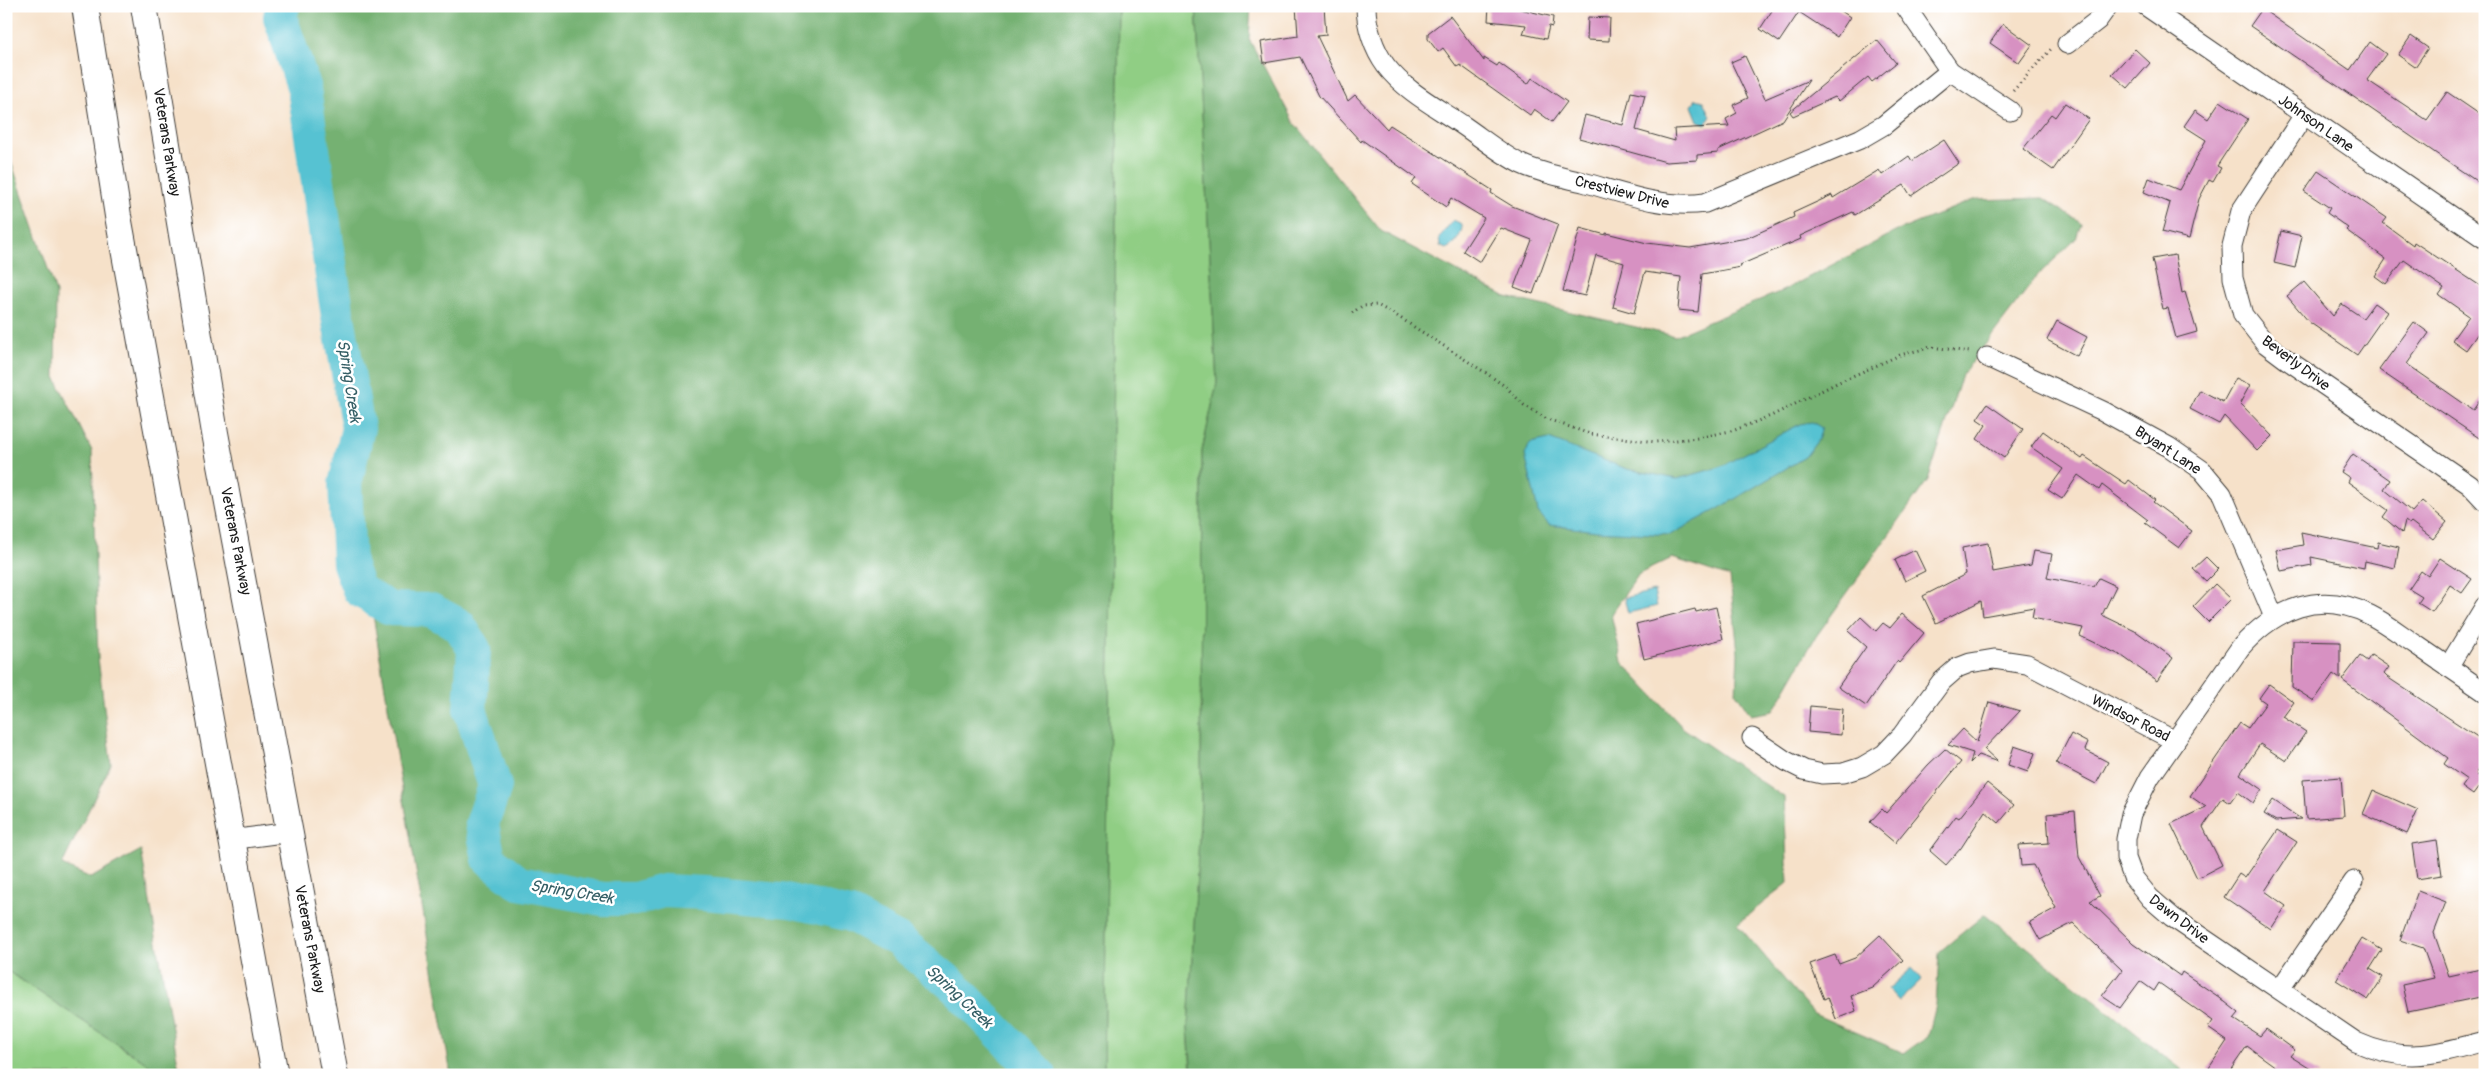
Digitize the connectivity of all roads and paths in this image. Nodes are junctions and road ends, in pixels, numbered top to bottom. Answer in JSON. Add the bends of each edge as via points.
{"nodes":[{"id":1,"x":85,"y":6,"type":"edge"},
{"id":2,"x":144,"y":6,"type":"edge"},
{"id":3,"x":1366,"y":6,"type":"edge"},
{"id":4,"x":1905,"y":6,"type":"edge"},
{"id":5,"x":2108,"y":6,"type":"edge"},
{"id":6,"x":2146,"y":6,"type":"edge"},
{"id":7,"x":2062,"y":43,"type":"joint"},
{"id":8,"x":1950,"y":71,"type":"junction"},
{"id":9,"x":2013,"y":91,"type":"dead end"},
{"id":10,"x":2010,"y":111,"type":"dead end"},
{"id":11,"x":2304,"y":115,"type":"junction"},
{"id":12,"x":2485,"y":239,"type":"edge"},
{"id":13,"x":1352,"y":313,"type":"dead end"},
{"id":14,"x":1988,"y":357,"type":"joint"},
{"id":15,"x":2485,"y":501,"type":"edge"},
{"id":16,"x":2485,"y":606,"type":"edge"},
{"id":17,"x":2274,"y":617,"type":"junction"},
{"id":18,"x":2448,"y":667,"type":"junction"},
{"id":19,"x":2485,"y":692,"type":"edge"},
{"id":20,"x":1752,"y":738,"type":"dead end"},
{"id":21,"x":2175,"y":741,"type":"junction"},
{"id":22,"x":290,"y":832,"type":"junction"},
{"id":23,"x":230,"y":840,"type":"junction"},
{"id":24,"x":2354,"y":881,"type":"dead end"},
{"id":25,"x":2280,"y":989,"type":"junction"},
{"id":26,"x":2485,"y":1041,"type":"edge"},
{"id":27,"x":275,"y":1075,"type":"edge"},
{"id":28,"x":335,"y":1075,"type":"edge"}],
"edges":[{"from":1,"to":23,"type":"highway","via":[[118,216]]},
{"from":2,"to":22,"type":"highway","name":"Veterans Parkway","via":[[215,432]]},
{"from":3,"to":8,"type":"street","name":"Crestview Drive","via":[[1373,41],[1386,65],[1403,84],[1503,153],[1543,172],[1662,204],[1685,206],[1705,203],[1860,139],[1884,125]]},
{"from":4,"to":8,"type":"street"},
{"from":5,"to":7,"type":"street","via":[[2098,20]]},
{"from":6,"to":11,"type":"street","name":"Johnson Lane"},
{"from":7,"to":9,"type":"path"},
{"from":8,"to":10,"type":"street"},
{"from":11,"to":12,"type":"street","name":"Johnson Lane"},
{"from":11,"to":15,"type":"street","name":"Beverly Drive","via":[[2241,211],[2232,254],[2233,278],[2243,315],[2266,344],[2470,484]]},
{"from":13,"to":14,"type":"path","via":[[1362,306],[1377,305],[1486,373],[1524,405],[1547,419],[1590,434],[1626,440],[1656,442],[1735,430],[1900,354],[1931,347]]},
{"from":14,"to":17,"type":"street","name":"Bryant Lane","via":[[2103,411],[2202,470],[2222,494]]},
{"from":16,"to":18,"type":"street"},
{"from":17,"to":18,"type":"street","name":"Windsor Road","via":[[2313,604],[2352,608],[2390,627]]},
{"from":17,"to":21,"type":"street","name":"Windsor Road","via":[[2240,648]]},
{"from":18,"to":19,"type":"street","name":"Windsor Road"},
{"from":20,"to":21,"type":"street","name":"Windsor Road","via":[[1804,770],[1822,774],[1843,773],[1862,767],[1884,754],[1941,682],[1957,668],[1994,659],[2027,664]]},
{"from":21,"to":25,"type":"street","name":"Dawn Drive","via":[[2131,814],[2126,858],[2133,877],[2172,917]]},
{"from":22,"to":23,"type":"street"},
{"from":22,"to":28,"type":"highway","name":"Veterans Parkway"},
{"from":23,"to":27,"type":"highway"},
{"from":24,"to":25,"type":"street"},
{"from":25,"to":26,"type":"street","name":"Dawn Drive","via":[[2356,1042],[2376,1051],[2402,1056],[2427,1054]]}]}
